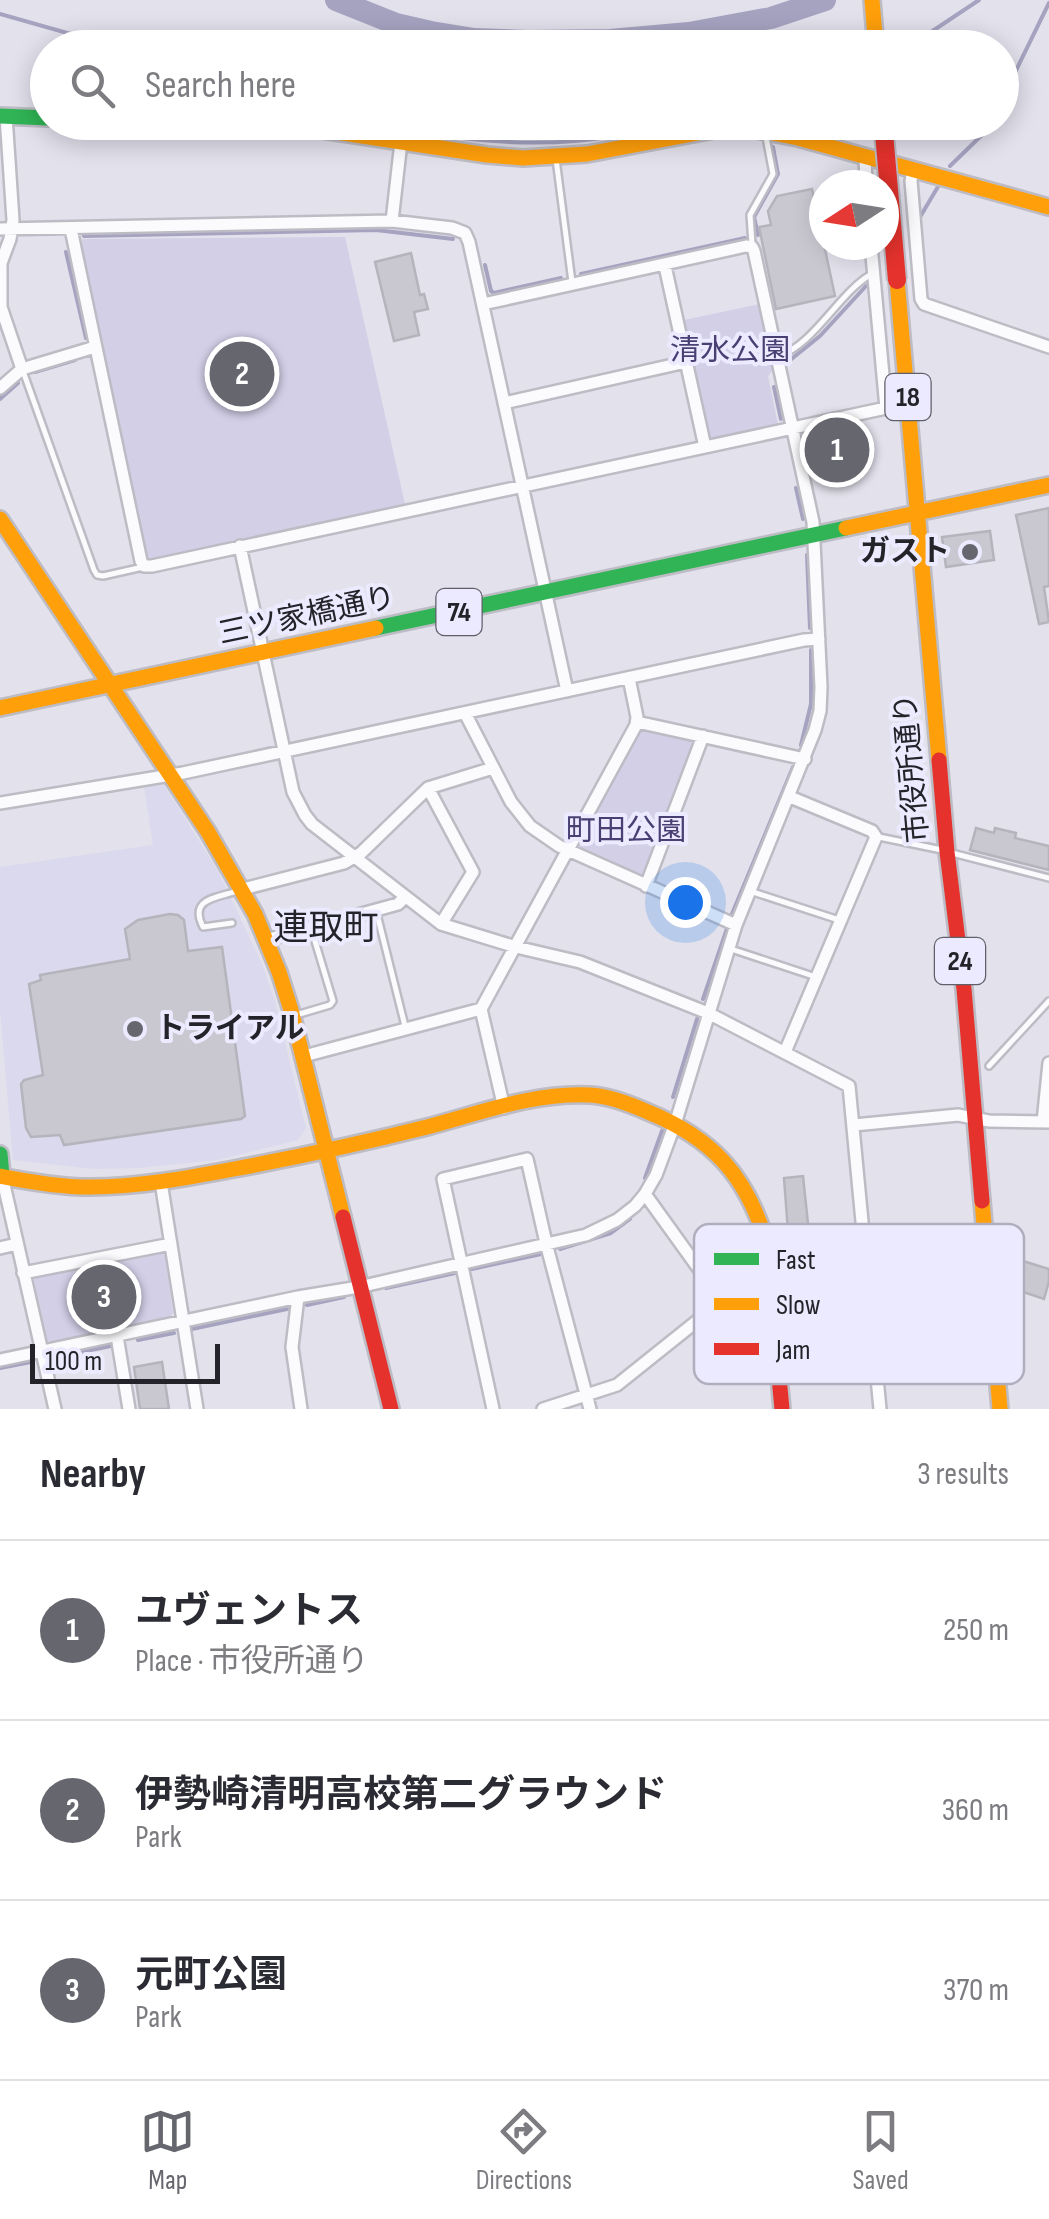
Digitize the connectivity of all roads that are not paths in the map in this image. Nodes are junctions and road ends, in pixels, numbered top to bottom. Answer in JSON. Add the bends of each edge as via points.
{"nodes":[{"id":1,"x":872,"y":0,"type":"edge"},
{"id":2,"x":874,"y":30,"type":"edge"},
{"id":3,"x":3,"y":116,"type":"edge"},
{"id":4,"x":30,"y":117,"type":"edge"},
{"id":5,"x":389,"y":140,"type":"edge"},
{"id":6,"x":666,"y":140,"type":"edge"},
{"id":7,"x":766,"y":140,"type":"edge"},
{"id":8,"x":802,"y":140,"type":"edge"},
{"id":9,"x":885,"y":140,"type":"edge"},
{"id":10,"x":401,"y":142,"type":"junction"},
{"id":11,"x":556,"y":156,"type":"junction"},
{"id":12,"x":866,"y":156,"type":"junction"},
{"id":13,"x":912,"y":169,"type":"junction"},
{"id":14,"x":866,"y":170,"type":"edge"},
{"id":15,"x":1049,"y":207,"type":"edge"},
{"id":16,"x":392,"y":221,"type":"junction"},
{"id":17,"x":6,"y":229,"type":"edge"},
{"id":18,"x":71,"y":230,"type":"junction"},
{"id":19,"x":752,"y":247,"type":"junction"},
{"id":20,"x":872,"y":260,"type":"edge"},
{"id":21,"x":665,"y":266,"type":"junction"},
{"id":22,"x":873,"y":274,"type":"junction"},
{"id":23,"x":573,"y":285,"type":"junction"},
{"id":24,"x":483,"y":304,"type":"junction"},
{"id":25,"x":95,"y":347,"type":"junction"},
{"id":26,"x":1049,"y":347,"type":"edge"},
{"id":27,"x":776,"y":356,"type":"junction"},
{"id":28,"x":686,"y":362,"type":"junction"},
{"id":29,"x":22,"y":368,"type":"junction"},
{"id":30,"x":0,"y":388,"type":"edge"},
{"id":31,"x":504,"y":403,"type":"junction"},
{"id":32,"x":792,"y":428,"type":"junction"},
{"id":33,"x":705,"y":448,"type":"junction"},
{"id":34,"x":1049,"y":485,"type":"edge"},
{"id":35,"x":522,"y":486,"type":"junction"},
{"id":36,"x":918,"y":514,"type":"junction"},
{"id":37,"x":0,"y":519,"type":"edge"},
{"id":38,"x":814,"y":535,"type":"junction"},
{"id":39,"x":240,"y":546,"type":"junction"},
{"id":40,"x":144,"y":566,"type":"junction"},
{"id":41,"x":546,"y":594,"type":"junction"},
{"id":42,"x":820,"y":639,"type":"junction"},
{"id":43,"x":262,"y":653,"type":"junction"},
{"id":44,"x":629,"y":678,"type":"junction"},
{"id":45,"x":112,"y":686,"type":"junction"},
{"id":46,"x":566,"y":691,"type":"junction"},
{"id":47,"x":0,"y":708,"type":"edge"},
{"id":48,"x":465,"y":713,"type":"junction"},
{"id":49,"x":638,"y":722,"type":"junction"},
{"id":50,"x":703,"y":736,"type":"junction"},
{"id":51,"x":284,"y":752,"type":"junction"},
{"id":52,"x":804,"y":759,"type":"junction"},
{"id":53,"x":493,"y":768,"type":"junction"},
{"id":54,"x":171,"y":775,"type":"junction"},
{"id":55,"x":428,"y":788,"type":"junction"},
{"id":56,"x":790,"y":797,"type":"junction"},
{"id":57,"x":0,"y":803,"type":"edge"},
{"id":58,"x":876,"y":838,"type":"junction"},
{"id":59,"x":568,"y":850,"type":"junction"},
{"id":60,"x":947,"y":852,"type":"junction"},
{"id":61,"x":354,"y":858,"type":"junction"},
{"id":62,"x":1049,"y":878,"type":"edge"},
{"id":63,"x":646,"y":886,"type":"junction"},
{"id":64,"x":242,"y":889,"type":"junction"},
{"id":65,"x":750,"y":891,"type":"junction"},
{"id":66,"x":405,"y":897,"type":"junction"},
{"id":67,"x":376,"y":910,"type":"junction"},
{"id":68,"x":842,"y":922,"type":"junction"},
{"id":69,"x":232,"y":924,"type":"dead end"},
{"id":70,"x":441,"y":924,"type":"junction"},
{"id":71,"x":736,"y":925,"type":"junction"},
{"id":72,"x":311,"y":927,"type":"junction"},
{"id":73,"x":266,"y":940,"type":"junction"},
{"id":74,"x":516,"y":948,"type":"junction"},
{"id":75,"x":728,"y":948,"type":"junction"},
{"id":76,"x":817,"y":978,"type":"junction"},
{"id":77,"x":1049,"y":1001,"type":"edge"},
{"id":78,"x":481,"y":1009,"type":"junction"},
{"id":79,"x":708,"y":1013,"type":"junction"},
{"id":80,"x":293,"y":1016,"type":"junction"},
{"id":81,"x":406,"y":1028,"type":"junction"},
{"id":82,"x":785,"y":1052,"type":"junction"},
{"id":83,"x":304,"y":1056,"type":"junction"},
{"id":84,"x":1049,"y":1062,"type":"edge"},
{"id":85,"x":989,"y":1066,"type":"dead end"},
{"id":86,"x":504,"y":1108,"type":"junction"},
{"id":87,"x":974,"y":1118,"type":"junction"},
{"id":88,"x":676,"y":1121,"type":"junction"},
{"id":89,"x":1046,"y":1122,"type":"edge"},
{"id":90,"x":854,"y":1125,"type":"junction"},
{"id":91,"x":326,"y":1151,"type":"junction"},
{"id":92,"x":0,"y":1154,"type":"edge"},
{"id":93,"x":1,"y":1176,"type":"edge"},
{"id":94,"x":161,"y":1182,"type":"junction"},
{"id":95,"x":646,"y":1194,"type":"junction"},
{"id":96,"x":762,"y":1224,"type":"edge"},
{"id":97,"x":863,"y":1224,"type":"edge"},
{"id":98,"x":983,"y":1224,"type":"edge"},
{"id":99,"x":546,"y":1243,"type":"junction"},
{"id":100,"x":16,"y":1244,"type":"junction"},
{"id":101,"x":171,"y":1244,"type":"junction"},
{"id":102,"x":0,"y":1248,"type":"edge"},
{"id":103,"x":694,"y":1262,"type":"edge"},
{"id":104,"x":461,"y":1263,"type":"junction"},
{"id":105,"x":24,"y":1273,"type":"junction"},
{"id":106,"x":359,"y":1287,"type":"junction"},
{"id":107,"x":298,"y":1297,"type":"junction"},
{"id":108,"x":182,"y":1321,"type":"junction"},
{"id":109,"x":694,"y":1323,"type":"edge"},
{"id":110,"x":117,"y":1336,"type":"junction"},
{"id":111,"x":42,"y":1351,"type":"junction"},
{"id":112,"x":0,"y":1360,"type":"edge"},
{"id":113,"x":780,"y":1384,"type":"edge"},
{"id":114,"x":878,"y":1384,"type":"edge"},
{"id":115,"x":998,"y":1384,"type":"edge"},
{"id":116,"x":586,"y":1395,"type":"junction"},
{"id":117,"x":55,"y":1409,"type":"edge"},
{"id":118,"x":129,"y":1409,"type":"edge"},
{"id":119,"x":198,"y":1409,"type":"edge"},
{"id":120,"x":301,"y":1409,"type":"edge"},
{"id":121,"x":391,"y":1409,"type":"edge"},
{"id":122,"x":493,"y":1409,"type":"edge"},
{"id":123,"x":543,"y":1409,"type":"edge"},
{"id":124,"x":590,"y":1409,"type":"edge"},
{"id":125,"x":782,"y":1409,"type":"edge"},
{"id":126,"x":880,"y":1409,"type":"edge"},
{"id":127,"x":1000,"y":1409,"type":"edge"}],
"edges":[{"from":1,"to":2,"type":"street"},
{"from":3,"to":4,"type":"street"},
{"from":3,"to":17,"type":"street","via":[[13,220]]},
{"from":5,"to":10,"type":"street"},
{"from":6,"to":11,"type":"street"},
{"from":7,"to":19,"type":"lane","via":[[772,174],[750,215]]},
{"from":8,"to":12,"type":"street"},
{"from":9,"to":36,"type":"street","name":"市役所通り","number":"18","bridge":true},
{"from":10,"to":11,"type":"street","via":[[486,155]]},
{"from":10,"to":16,"type":"street"},
{"from":11,"to":23,"type":"lane"},
{"from":12,"to":13,"type":"street"},
{"from":12,"to":14,"type":"street"},
{"from":13,"to":15,"type":"street"},
{"from":13,"to":26,"type":"street","via":[[924,304]]},
{"from":16,"to":18,"type":"street"},
{"from":16,"to":24,"type":"street","via":[[465,233]]},
{"from":17,"to":18,"type":"street"},
{"from":17,"to":29,"type":"street","via":[[1,306]]},
{"from":18,"to":25,"type":"street"},
{"from":19,"to":21,"type":"street"},
{"from":19,"to":27,"type":"street"},
{"from":20,"to":22,"type":"street"},
{"from":21,"to":23,"type":"street"},
{"from":21,"to":28,"type":"street"},
{"from":22,"to":27,"type":"lane","via":[[788,353]]},
{"from":22,"to":32,"type":"street","via":[[886,408]]},
{"from":23,"to":24,"type":"street"},
{"from":24,"to":31,"type":"street"},
{"from":25,"to":29,"type":"street"},
{"from":25,"to":40,"type":"street"},
{"from":27,"to":32,"type":"street"},
{"from":28,"to":31,"type":"street"},
{"from":28,"to":33,"type":"street"},
{"from":29,"to":30,"type":"street"},
{"from":29,"to":40,"type":"lane","via":[[97,575]]},
{"from":31,"to":35,"type":"street"},
{"from":32,"to":33,"type":"street"},
{"from":32,"to":38,"type":"street"},
{"from":33,"to":35,"type":"street"},
{"from":34,"to":36,"type":"street","name":"三ツ家橋通り"},
{"from":35,"to":39,"type":"street"},
{"from":35,"to":41,"type":"street"},
{"from":36,"to":38,"type":"street","name":"三ツ家橋通り","number":"74"},
{"from":36,"to":60,"type":"street","name":"市役所通り","number":"24"},
{"from":37,"to":45,"type":"street"},
{"from":38,"to":41,"type":"street","name":"三ツ家橋通り","number":"74"},
{"from":38,"to":42,"type":"street"},
{"from":39,"to":40,"type":"street"},
{"from":39,"to":43,"type":"street"},
{"from":41,"to":43,"type":"street","name":"三ツ家橋通り","number":"74"},
{"from":41,"to":46,"type":"street"},
{"from":42,"to":44,"type":"street"},
{"from":42,"to":52,"type":"street","via":[[820,711]]},
{"from":43,"to":45,"type":"street","name":"三ツ家橋通り","number":"74"},
{"from":43,"to":51,"type":"street"},
{"from":44,"to":46,"type":"street"},
{"from":44,"to":49,"type":"street"},
{"from":45,"to":47,"type":"street","name":"三ツ家橋通り","number":"74"},
{"from":45,"to":54,"type":"street"},
{"from":46,"to":48,"type":"street"},
{"from":48,"to":51,"type":"street"},
{"from":48,"to":53,"type":"street"},
{"from":49,"to":50,"type":"street"},
{"from":49,"to":59,"type":"street"},
{"from":50,"to":52,"type":"street"},
{"from":50,"to":63,"type":"street"},
{"from":51,"to":54,"type":"street"},
{"from":51,"to":61,"type":"street","via":[[304,815]]},
{"from":52,"to":56,"type":"street"},
{"from":53,"to":55,"type":"street"},
{"from":53,"to":59,"type":"street","via":[[525,822]]},
{"from":54,"to":57,"type":"street"},
{"from":54,"to":64,"type":"street"},
{"from":55,"to":61,"type":"street"},
{"from":55,"to":70,"type":"street","via":[[473,872]]},
{"from":56,"to":58,"type":"street"},
{"from":56,"to":65,"type":"street"},
{"from":58,"to":60,"type":"lane"},
{"from":58,"to":68,"type":"street"},
{"from":59,"to":63,"type":"street"},
{"from":59,"to":74,"type":"street"},
{"from":60,"to":62,"type":"lane"},
{"from":60,"to":87,"type":"street","name":"市役所通り","number":"24"},
{"from":61,"to":64,"type":"street"},
{"from":61,"to":66,"type":"street"},
{"from":63,"to":71,"type":"street"},
{"from":64,"to":69,"type":"lane","via":[[210,898],[199,910],[203,927]]},
{"from":64,"to":73,"type":"street"},
{"from":65,"to":68,"type":"lane"},
{"from":65,"to":71,"type":"street"},
{"from":66,"to":67,"type":"street"},
{"from":66,"to":70,"type":"street"},
{"from":67,"to":72,"type":"street"},
{"from":67,"to":81,"type":"lane"},
{"from":68,"to":76,"type":"street"},
{"from":70,"to":74,"type":"street"},
{"from":71,"to":75,"type":"street"},
{"from":72,"to":73,"type":"street"},
{"from":72,"to":80,"type":"lane","via":[[333,1000]]},
{"from":73,"to":80,"type":"street"},
{"from":74,"to":78,"type":"street"},
{"from":74,"to":79,"type":"street","via":[[580,962]]},
{"from":75,"to":76,"type":"lane"},
{"from":75,"to":79,"type":"street"},
{"from":76,"to":82,"type":"street"},
{"from":77,"to":85,"type":"lane"},
{"from":78,"to":81,"type":"street"},
{"from":78,"to":86,"type":"street"},
{"from":79,"to":82,"type":"street"},
{"from":79,"to":88,"type":"street"},
{"from":80,"to":83,"type":"street"},
{"from":81,"to":83,"type":"street"},
{"from":82,"to":90,"type":"street","via":[[849,1086]]},
{"from":83,"to":91,"type":"street"},
{"from":84,"to":89,"type":"street"},
{"from":86,"to":88,"type":"street","via":[[592,1095]]},
{"from":86,"to":91,"type":"street"},
{"from":87,"to":89,"type":"street"},
{"from":87,"to":90,"type":"street"},
{"from":87,"to":98,"type":"street","name":"市役所通り","number":"24"},
{"from":88,"to":95,"type":"street"},
{"from":88,"to":96,"type":"street","via":[[737,1175]]},
{"from":90,"to":97,"type":"street"},
{"from":91,"to":94,"type":"street"},
{"from":91,"to":106,"type":"street"},
{"from":92,"to":93,"type":"street"},
{"from":93,"to":94,"type":"street","via":[[94,1188]]},
{"from":93,"to":100,"type":"street"},
{"from":94,"to":101,"type":"street"},
{"from":95,"to":99,"type":"street","via":[[586,1235]]},
{"from":95,"to":103,"type":"street"},
{"from":99,"to":104,"type":"street"},
{"from":99,"to":104,"type":"street","via":[[527,1159],[443,1179]]},
{"from":99,"to":116,"type":"street"},
{"from":100,"to":102,"type":"street"},
{"from":100,"to":105,"type":"street"},
{"from":101,"to":105,"type":"street"},
{"from":101,"to":108,"type":"street"},
{"from":104,"to":106,"type":"street"},
{"from":104,"to":122,"type":"street"},
{"from":105,"to":111,"type":"street"},
{"from":106,"to":107,"type":"street"},
{"from":106,"to":121,"type":"street"},
{"from":107,"to":108,"type":"street"},
{"from":107,"to":120,"type":"street","via":[[292,1348]]},
{"from":108,"to":110,"type":"street"},
{"from":108,"to":119,"type":"street"},
{"from":109,"to":116,"type":"street","via":[[616,1385]]},
{"from":110,"to":111,"type":"street"},
{"from":110,"to":118,"type":"street"},
{"from":111,"to":112,"type":"street"},
{"from":111,"to":117,"type":"street"},
{"from":113,"to":125,"type":"street"},
{"from":114,"to":126,"type":"street"},
{"from":115,"to":127,"type":"street","name":"市役所通り","number":"24"},
{"from":116,"to":123,"type":"street"},
{"from":116,"to":124,"type":"street"}]}
